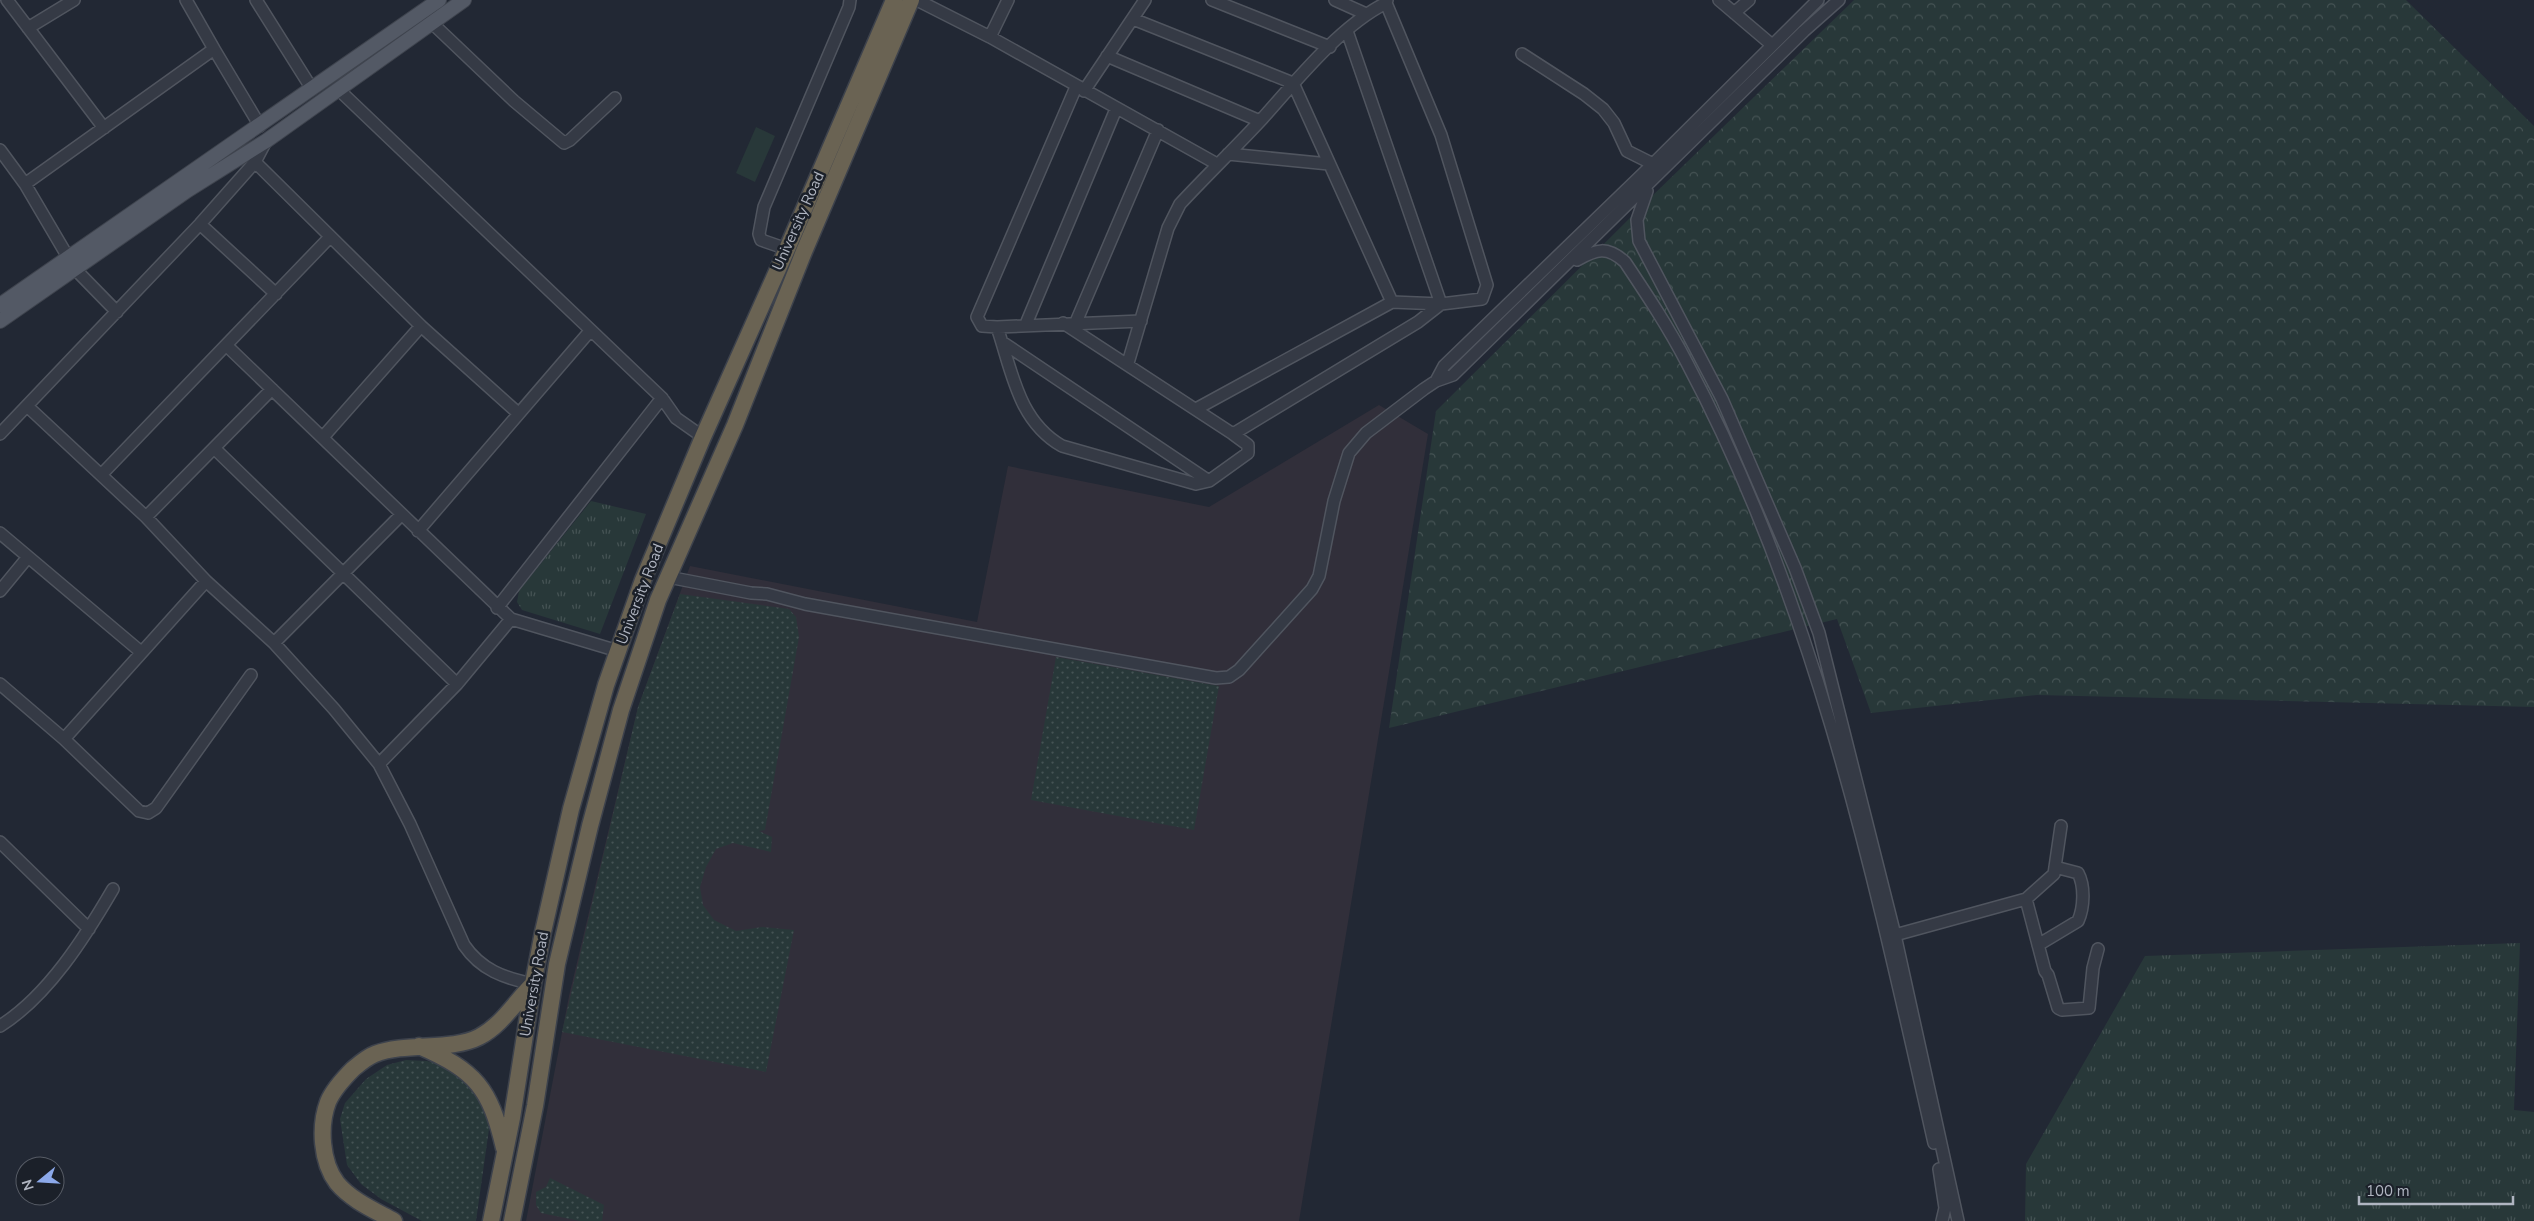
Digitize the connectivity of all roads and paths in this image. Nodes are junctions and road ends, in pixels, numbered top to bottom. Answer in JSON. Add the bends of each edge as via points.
{"nodes":[{"id":1,"x":7,"y":0,"type":"edge"},
{"id":2,"x":74,"y":0,"type":"edge"},
{"id":3,"x":186,"y":0,"type":"edge"},
{"id":4,"x":256,"y":0,"type":"edge"},
{"id":5,"x":439,"y":0,"type":"edge"},
{"id":6,"x":464,"y":0,"type":"edge"},
{"id":7,"x":850,"y":0,"type":"edge"},
{"id":8,"x":894,"y":0,"type":"edge"},
{"id":9,"x":910,"y":0,"type":"edge"},
{"id":10,"x":917,"y":0,"type":"edge"},
{"id":11,"x":1008,"y":0,"type":"edge"},
{"id":12,"x":1145,"y":0,"type":"edge"},
{"id":13,"x":1212,"y":0,"type":"edge"},
{"id":14,"x":1335,"y":0,"type":"edge"},
{"id":15,"x":1718,"y":0,"type":"edge"},
{"id":16,"x":1749,"y":0,"type":"edge"},
{"id":17,"x":1818,"y":0,"type":"edge"},
{"id":18,"x":1839,"y":0,"type":"edge"},
{"id":19,"x":1387,"y":2,"type":"edge"},
{"id":20,"x":424,"y":4,"type":"edge"},
{"id":21,"x":1734,"y":13,"type":"junction"},
{"id":22,"x":1366,"y":14,"type":"junction"},
{"id":23,"x":1133,"y":19,"type":"junction"},
{"id":24,"x":432,"y":23,"type":"junction"},
{"id":25,"x":28,"y":28,"type":"junction"},
{"id":26,"x":1347,"y":31,"type":"junction"},
{"id":27,"x":990,"y":38,"type":"junction"},
{"id":28,"x":1772,"y":45,"type":"junction"},
{"id":29,"x":1330,"y":47,"type":"junction"},
{"id":30,"x":214,"y":49,"type":"junction"},
{"id":31,"x":1522,"y":54,"type":"dead end"},
{"id":32,"x":1107,"y":56,"type":"junction"},
{"id":33,"x":1293,"y":83,"type":"junction"},
{"id":34,"x":312,"y":89,"type":"junction"},
{"id":35,"x":1080,"y":89,"type":"junction"},
{"id":36,"x":339,"y":90,"type":"junction"},
{"id":37,"x":615,"y":98,"type":"dead end"},
{"id":38,"x":1116,"y":109,"type":"junction"},
{"id":39,"x":1260,"y":121,"type":"junction"},
{"id":40,"x":260,"y":126,"type":"junction"},
{"id":41,"x":104,"y":128,"type":"junction"},
{"id":42,"x":1158,"y":130,"type":"junction"},
{"id":43,"x":266,"y":141,"type":"junction"},
{"id":44,"x":0,"y":150,"type":"edge"},
{"id":45,"x":1228,"y":154,"type":"junction"},
{"id":46,"x":255,"y":162,"type":"junction"},
{"id":47,"x":1217,"y":164,"type":"junction"},
{"id":48,"x":1329,"y":164,"type":"junction"},
{"id":49,"x":1653,"y":164,"type":"junction"},
{"id":50,"x":25,"y":184,"type":"junction"},
{"id":51,"x":1650,"y":185,"type":"junction"},
{"id":52,"x":200,"y":224,"type":"junction"},
{"id":53,"x":330,"y":238,"type":"junction"},
{"id":54,"x":787,"y":249,"type":"junction"},
{"id":55,"x":72,"y":264,"type":"junction"},
{"id":56,"x":1564,"y":268,"type":"junction"},
{"id":57,"x":52,"y":278,"type":"junction"},
{"id":58,"x":1660,"y":282,"type":"junction"},
{"id":59,"x":1645,"y":292,"type":"junction"},
{"id":60,"x":276,"y":294,"type":"junction"},
{"id":61,"x":1392,"y":302,"type":"junction"},
{"id":62,"x":1440,"y":304,"type":"junction"},
{"id":63,"x":0,"y":305,"type":"edge"},
{"id":64,"x":1674,"y":311,"type":"junction"},
{"id":65,"x":118,"y":312,"type":"junction"},
{"id":66,"x":1662,"y":318,"type":"junction"},
{"id":67,"x":0,"y":320,"type":"edge"},
{"id":68,"x":1141,"y":320,"type":"junction"},
{"id":69,"x":1076,"y":322,"type":"junction"},
{"id":70,"x":1063,"y":323,"type":"junction"},
{"id":71,"x":1026,"y":324,"type":"junction"},
{"id":72,"x":421,"y":326,"type":"junction"},
{"id":73,"x":997,"y":327,"type":"junction"},
{"id":74,"x":590,"y":331,"type":"junction"},
{"id":75,"x":1002,"y":342,"type":"junction"},
{"id":76,"x":227,"y":346,"type":"junction"},
{"id":77,"x":1128,"y":363,"type":"junction"},
{"id":78,"x":1436,"y":381,"type":"junction"},
{"id":79,"x":272,"y":388,"type":"junction"},
{"id":80,"x":662,"y":398,"type":"junction"},
{"id":81,"x":27,"y":406,"type":"junction"},
{"id":82,"x":1196,"y":409,"type":"junction"},
{"id":83,"x":518,"y":413,"type":"junction"},
{"id":84,"x":0,"y":434,"type":"edge"},
{"id":85,"x":1233,"y":434,"type":"junction"},
{"id":86,"x":323,"y":437,"type":"junction"},
{"id":87,"x":703,"y":437,"type":"junction"},
{"id":88,"x":214,"y":448,"type":"junction"},
{"id":89,"x":101,"y":475,"type":"junction"},
{"id":90,"x":1209,"y":481,"type":"junction"},
{"id":91,"x":401,"y":514,"type":"junction"},
{"id":92,"x":146,"y":517,"type":"junction"},
{"id":93,"x":418,"y":531,"type":"junction"},
{"id":94,"x":0,"y":533,"type":"edge"},
{"id":95,"x":28,"y":557,"type":"junction"},
{"id":96,"x":343,"y":574,"type":"junction"},
{"id":97,"x":668,"y":577,"type":"junction"},
{"id":98,"x":206,"y":581,"type":"junction"},
{"id":99,"x":0,"y":591,"type":"edge"},
{"id":100,"x":497,"y":608,"type":"junction"},
{"id":101,"x":511,"y":619,"type":"junction"},
{"id":102,"x":1819,"y":633,"type":"junction"},
{"id":103,"x":1805,"y":638,"type":"junction"},
{"id":104,"x":274,"y":643,"type":"junction"},
{"id":105,"x":618,"y":651,"type":"junction"},
{"id":106,"x":141,"y":652,"type":"junction"},
{"id":107,"x":250,"y":675,"type":"dead end"},
{"id":108,"x":457,"y":684,"type":"junction"},
{"id":109,"x":1,"y":688,"type":"edge"},
{"id":110,"x":64,"y":739,"type":"junction"},
{"id":111,"x":379,"y":764,"type":"junction"},
{"id":112,"x":2060,"y":826,"type":"dead end"},
{"id":113,"x":0,"y":842,"type":"edge"},
{"id":114,"x":2055,"y":867,"type":"junction"},
{"id":115,"x":113,"y":889,"type":"dead end"},
{"id":116,"x":2026,"y":899,"type":"junction"},
{"id":117,"x":90,"y":929,"type":"junction"},
{"id":118,"x":1895,"y":935,"type":"junction"},
{"id":119,"x":2038,"y":945,"type":"junction"},
{"id":120,"x":2098,"y":949,"type":"dead end"},
{"id":121,"x":533,"y":984,"type":"junction"},
{"id":122,"x":0,"y":1026,"type":"edge"},
{"id":123,"x":417,"y":1045,"type":"junction"},
{"id":124,"x":505,"y":1151,"type":"junction"},
{"id":125,"x":394,"y":1221,"type":"edge"},
{"id":126,"x":491,"y":1221,"type":"edge"},
{"id":127,"x":512,"y":1221,"type":"edge"},
{"id":128,"x":1942,"y":1221,"type":"edge"},
{"id":129,"x":1958,"y":1221,"type":"edge"}],
"edges":[{"from":1,"to":25,"type":"street"},
{"from":2,"to":25,"type":"street"},
{"from":3,"to":30,"type":"street"},
{"from":4,"to":34,"type":"street"},
{"from":5,"to":20,"type":"main road"},
{"from":6,"to":24,"type":"main road"},
{"from":7,"to":54,"type":"street","via":[[850,7],[764,207],[759,234],[761,240]]},
{"from":8,"to":54,"type":"highway","name":"University Road"},
{"from":9,"to":97,"type":"highway","name":"University Road","via":[[803,254],[736,425]]},
{"from":10,"to":27,"type":"street"},
{"from":11,"to":27,"type":"street"},
{"from":12,"to":23,"type":"street"},
{"from":13,"to":29,"type":"street"},
{"from":14,"to":22,"type":"street"},
{"from":15,"to":21,"type":"street"},
{"from":16,"to":21,"type":"street"},
{"from":17,"to":28,"type":"street"},
{"from":18,"to":51,"type":"street"},
{"from":19,"to":22,"type":"street"},
{"from":19,"to":62,"type":"street","via":[[1441,135],[1488,285],[1482,299]]},
{"from":20,"to":34,"type":"main road"},
{"from":21,"to":28,"type":"street"},
{"from":22,"to":26,"type":"street"},
{"from":23,"to":32,"type":"street"},
{"from":23,"to":33,"type":"street"},
{"from":24,"to":36,"type":"main road"},
{"from":24,"to":37,"type":"street","via":[[514,101],[564,142]]},
{"from":25,"to":41,"type":"street"},
{"from":26,"to":29,"type":"street"},
{"from":26,"to":62,"type":"street"},
{"from":27,"to":35,"type":"street"},
{"from":28,"to":49,"type":"street"},
{"from":29,"to":33,"type":"street"},
{"from":30,"to":40,"type":"street"},
{"from":30,"to":41,"type":"street"},
{"from":31,"to":49,"type":"street","via":[[1603,109],[1627,150]]},
{"from":32,"to":35,"type":"street"},
{"from":32,"to":39,"type":"street"},
{"from":33,"to":39,"type":"street"},
{"from":33,"to":48,"type":"street"},
{"from":34,"to":40,"type":"main road"},
{"from":35,"to":38,"type":"street"},
{"from":35,"to":73,"type":"street","via":[[977,317],[982,326]]},
{"from":36,"to":43,"type":"main road"},
{"from":36,"to":74,"type":"street"},
{"from":38,"to":42,"type":"street"},
{"from":38,"to":71,"type":"street"},
{"from":39,"to":45,"type":"street"},
{"from":40,"to":55,"type":"main road"},
{"from":41,"to":50,"type":"street"},
{"from":42,"to":47,"type":"street"},
{"from":42,"to":69,"type":"street"},
{"from":43,"to":46,"type":"street"},
{"from":43,"to":55,"type":"main road"},
{"from":44,"to":50,"type":"street"},
{"from":45,"to":47,"type":"street"},
{"from":45,"to":48,"type":"street"},
{"from":46,"to":52,"type":"street"},
{"from":46,"to":53,"type":"street"},
{"from":47,"to":68,"type":"street","via":[[1173,215]]},
{"from":48,"to":61,"type":"street"},
{"from":49,"to":78,"type":"street","via":[[1444,366]]},
{"from":50,"to":55,"type":"street"},
{"from":51,"to":56,"type":"street"},
{"from":51,"to":58,"type":"street","via":[[1640,206],[1637,231]]},
{"from":52,"to":60,"type":"street"},
{"from":52,"to":65,"type":"street"},
{"from":53,"to":60,"type":"street"},
{"from":53,"to":72,"type":"street"},
{"from":54,"to":87,"type":"highway","name":"University Road"},
{"from":55,"to":57,"type":"main road"},
{"from":55,"to":65,"type":"street"},
{"from":56,"to":59,"type":"street","via":[[1588,254],[1607,251],[1626,262]]},
{"from":56,"to":78,"type":"street","via":[[1453,375]]},
{"from":57,"to":63,"type":"main road"},
{"from":57,"to":67,"type":"main road"},
{"from":58,"to":59,"type":"street"},
{"from":58,"to":64,"type":"street"},
{"from":59,"to":66,"type":"street"},
{"from":60,"to":76,"type":"street"},
{"from":61,"to":62,"type":"street"},
{"from":61,"to":82,"type":"street"},
{"from":62,"to":85,"type":"street","via":[[1418,322]]},
{"from":64,"to":66,"type":"street"},
{"from":64,"to":102,"type":"street","via":[[1722,400]]},
{"from":65,"to":81,"type":"street"},
{"from":66,"to":103,"type":"street","via":[[1733,457]]},
{"from":68,"to":69,"type":"street"},
{"from":68,"to":77,"type":"street"},
{"from":69,"to":70,"type":"street"},
{"from":70,"to":71,"type":"street"},
{"from":70,"to":77,"type":"street"},
{"from":71,"to":73,"type":"street"},
{"from":72,"to":83,"type":"street"},
{"from":72,"to":86,"type":"street"},
{"from":73,"to":75,"type":"street"},
{"from":74,"to":80,"type":"street"},
{"from":74,"to":83,"type":"street"},
{"from":75,"to":90,"type":"street"},
{"from":75,"to":90,"type":"street","via":[[1024,408],[1048,438],[1062,446],[1196,484]]},
{"from":76,"to":79,"type":"street"},
{"from":76,"to":89,"type":"street"},
{"from":77,"to":82,"type":"street"},
{"from":78,"to":97,"type":"street","via":[[1366,433],[1349,454],[1334,501],[1319,576],[1312,589],[1229,677],[1216,678],[1147,667],[780,602]]},
{"from":79,"to":86,"type":"street"},
{"from":79,"to":88,"type":"street"},
{"from":80,"to":87,"type":"street","via":[[676,418]]},
{"from":80,"to":100,"type":"street"},
{"from":81,"to":84,"type":"street"},
{"from":81,"to":89,"type":"street"},
{"from":82,"to":85,"type":"street"},
{"from":83,"to":93,"type":"street"},
{"from":85,"to":90,"type":"street","via":[[1248,445],[1248,453]]},
{"from":86,"to":91,"type":"street"},
{"from":87,"to":105,"type":"highway","name":"University Road","via":[[643,580]]},
{"from":88,"to":92,"type":"street"},
{"from":88,"to":96,"type":"street"},
{"from":89,"to":92,"type":"street"},
{"from":91,"to":93,"type":"street"},
{"from":91,"to":96,"type":"street"},
{"from":92,"to":98,"type":"street"},
{"from":93,"to":100,"type":"street"},
{"from":94,"to":95,"type":"street"},
{"from":95,"to":99,"type":"street"},
{"from":95,"to":106,"type":"street"},
{"from":96,"to":104,"type":"street"},
{"from":96,"to":108,"type":"street"},
{"from":97,"to":127,"type":"highway","name":"University Road","via":[[621,710],[588,835],[557,964],[535,1106]]},
{"from":98,"to":104,"type":"street"},
{"from":98,"to":106,"type":"street"},
{"from":100,"to":101,"type":"street"},
{"from":101,"to":105,"type":"street"},
{"from":101,"to":108,"type":"street"},
{"from":102,"to":103,"type":"street"},
{"from":102,"to":118,"type":"street"},
{"from":103,"to":128,"type":"street","via":[[1884,927],[1941,1174],[1945,1208]]},
{"from":104,"to":111,"type":"street"},
{"from":105,"to":121,"type":"highway","name":"University Road","via":[[571,808]]},
{"from":106,"to":110,"type":"street"},
{"from":107,"to":110,"type":"street","via":[[156,808],[148,813],[140,811]]},
{"from":108,"to":111,"type":"street"},
{"from":109,"to":110,"type":"street"},
{"from":111,"to":121,"type":"street","via":[[472,958],[486,969]]},
{"from":112,"to":114,"type":"street"},
{"from":113,"to":117,"type":"street"},
{"from":114,"to":116,"type":"street","via":[[2054,874]]},
{"from":114,"to":119,"type":"street","via":[[2078,873],[2082,880],[2081,915],[2078,921]]},
{"from":115,"to":117,"type":"street"},
{"from":116,"to":118,"type":"street"},
{"from":116,"to":119,"type":"street"},
{"from":117,"to":122,"type":"street","via":[[36,997]]},
{"from":118,"to":129,"type":"street"},
{"from":119,"to":120,"type":"street","via":[[2044,971],[2058,1008],[2062,1010],[2089,1008]]},
{"from":121,"to":123,"type":"highway","via":[[495,1026],[478,1038]]},
{"from":121,"to":124,"type":"highway","name":"University Road"},
{"from":123,"to":124,"type":"highway","via":[[457,1065],[478,1083],[495,1112]]},
{"from":123,"to":125,"type":"highway","via":[[395,1047],[372,1055],[343,1079],[328,1102],[323,1127],[328,1166],[337,1182],[362,1204]]},
{"from":124,"to":126,"type":"highway","name":"University Road"}]}
